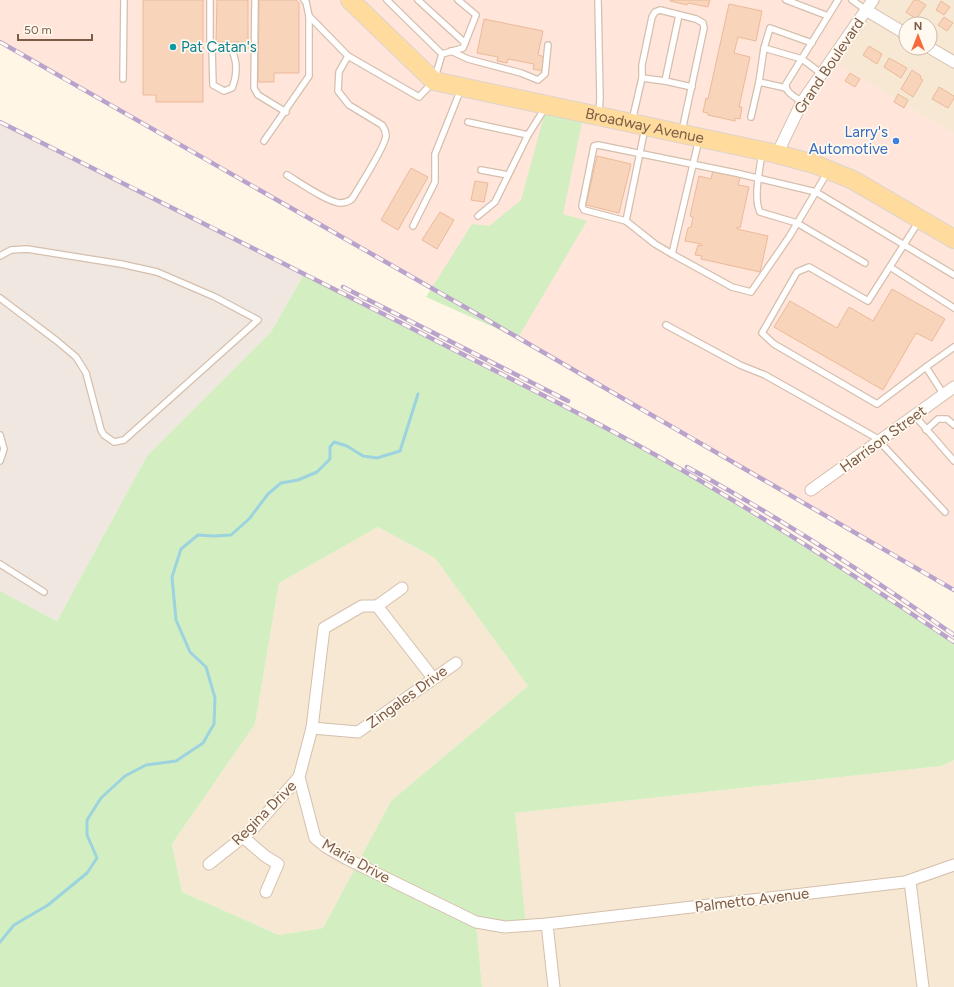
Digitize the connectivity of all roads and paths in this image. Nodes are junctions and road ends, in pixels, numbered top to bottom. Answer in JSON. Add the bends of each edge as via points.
{"nodes":[{"id":1,"x":124,"y":0,"type":"edge"},
{"id":2,"x":210,"y":0,"type":"edge"},
{"id":3,"x":255,"y":0,"type":"edge"},
{"id":4,"x":304,"y":0,"type":"edge"},
{"id":5,"x":387,"y":0,"type":"edge"},
{"id":6,"x":418,"y":0,"type":"edge"},
{"id":7,"x":458,"y":0,"type":"edge"},
{"id":8,"x":598,"y":0,"type":"edge"},
{"id":9,"x":786,"y":0,"type":"edge"},
{"id":10,"x":838,"y":0,"type":"edge"},
{"id":11,"x":852,"y":0,"type":"edge"},
{"id":12,"x":873,"y":0,"type":"edge"},
{"id":13,"x":356,"y":4,"type":"edge"},
{"id":14,"x":866,"y":10,"type":"junction"},
{"id":15,"x":680,"y":15,"type":"junction"},
{"id":16,"x":309,"y":16,"type":"junction"},
{"id":17,"x":828,"y":16,"type":"junction"},
{"id":18,"x":898,"y":29,"type":"edge"},
{"id":19,"x":465,"y":43,"type":"junction"},
{"id":20,"x":812,"y":43,"type":"junction"},
{"id":21,"x":548,"y":46,"type":"dead end"},
{"id":22,"x":212,"y":48,"type":"junction"},
{"id":23,"x":764,"y":48,"type":"junction"},
{"id":24,"x":451,"y":51,"type":"junction"},
{"id":25,"x":938,"y":53,"type":"edge"},
{"id":26,"x":442,"y":54,"type":"junction"},
{"id":27,"x":348,"y":56,"type":"junction"},
{"id":28,"x":802,"y":59,"type":"junction"},
{"id":29,"x":954,"y":62,"type":"edge"},
{"id":30,"x":822,"y":74,"type":"junction"},
{"id":31,"x":642,"y":78,"type":"junction"},
{"id":32,"x":123,"y":79,"type":"dead end"},
{"id":33,"x":434,"y":81,"type":"junction"},
{"id":34,"x":665,"y":81,"type":"junction"},
{"id":35,"x":759,"y":82,"type":"junction"},
{"id":36,"x":692,"y":86,"type":"junction"},
{"id":37,"x":462,"y":87,"type":"junction"},
{"id":38,"x":786,"y":88,"type":"junction"},
{"id":39,"x":802,"y":102,"type":"junction"},
{"id":40,"x":547,"y":105,"type":"junction"},
{"id":41,"x":286,"y":112,"type":"junction"},
{"id":42,"x":599,"y":116,"type":"junction"},
{"id":43,"x":751,"y":117,"type":"dead end"},
{"id":44,"x":468,"y":122,"type":"dead end"},
{"id":45,"x":639,"y":124,"type":"junction"},
{"id":46,"x":682,"y":133,"type":"junction"},
{"id":47,"x":528,"y":135,"type":"junction"},
{"id":48,"x":699,"y":137,"type":"junction"},
{"id":49,"x":264,"y":141,"type":"dead end"},
{"id":50,"x":770,"y":152,"type":"junction"},
{"id":51,"x":640,"y":153,"type":"junction"},
{"id":52,"x":694,"y":164,"type":"junction"},
{"id":53,"x":481,"y":170,"type":"dead end"},
{"id":54,"x":829,"y":170,"type":"junction"},
{"id":55,"x":287,"y":175,"type":"dead end"},
{"id":56,"x":508,"y":175,"type":"junction"},
{"id":57,"x":758,"y":178,"type":"junction"},
{"id":58,"x":816,"y":192,"type":"junction"},
{"id":59,"x":478,"y":216,"type":"dead end"},
{"id":60,"x":920,"y":219,"type":"junction"},
{"id":61,"x":626,"y":221,"type":"junction"},
{"id":62,"x":797,"y":223,"type":"junction"},
{"id":63,"x":413,"y":226,"type":"dead end"},
{"id":64,"x":954,"y":239,"type":"edge"},
{"id":65,"x":904,"y":246,"type":"junction"},
{"id":66,"x":672,"y":254,"type":"junction"},
{"id":67,"x":0,"y":256,"type":"edge"},
{"id":68,"x":865,"y":263,"type":"dead end"},
{"id":69,"x":890,"y":267,"type":"junction"},
{"id":70,"x":954,"y":275,"type":"edge"},
{"id":71,"x":0,"y":298,"type":"edge"},
{"id":72,"x":954,"y":308,"type":"edge"},
{"id":73,"x":666,"y":325,"type":"dead end"},
{"id":74,"x":954,"y":347,"type":"edge"},
{"id":75,"x":926,"y":367,"type":"junction"},
{"id":76,"x":954,"y":387,"type":"edge"},
{"id":77,"x":944,"y":395,"type":"junction"},
{"id":78,"x":915,"y":416,"type":"junction"},
{"id":79,"x":954,"y":425,"type":"edge"},
{"id":80,"x":926,"y":430,"type":"junction"},
{"id":81,"x":0,"y":435,"type":"edge"},
{"id":82,"x":880,"y":441,"type":"junction"},
{"id":83,"x":0,"y":461,"type":"edge"},
{"id":84,"x":954,"y":461,"type":"edge"},
{"id":85,"x":811,"y":490,"type":"dead end"},
{"id":86,"x":945,"y":512,"type":"dead end"},
{"id":87,"x":0,"y":564,"type":"edge"},
{"id":88,"x":402,"y":588,"type":"dead end"},
{"id":89,"x":44,"y":592,"type":"dead end"},
{"id":90,"x":377,"y":606,"type":"junction"},
{"id":91,"x":456,"y":663,"type":"dead end"},
{"id":92,"x":433,"y":678,"type":"junction"},
{"id":93,"x":312,"y":728,"type":"junction"},
{"id":94,"x":299,"y":777,"type":"junction"},
{"id":95,"x":243,"y":837,"type":"junction"},
{"id":96,"x":209,"y":864,"type":"dead end"},
{"id":97,"x":954,"y":865,"type":"edge"},
{"id":98,"x":910,"y":881,"type":"junction"},
{"id":99,"x":266,"y":892,"type":"dead end"},
{"id":100,"x":547,"y":924,"type":"junction"},
{"id":101,"x":554,"y":987,"type":"edge"},
{"id":102,"x":923,"y":987,"type":"edge"}],
"edges":[{"from":1,"to":32,"type":"lane"},
{"from":2,"to":22,"type":"lane"},
{"from":3,"to":41,"type":"lane","via":[[254,88],[258,95]]},
{"from":4,"to":16,"type":"lane"},
{"from":5,"to":26,"type":"lane"},
{"from":6,"to":19,"type":"lane"},
{"from":7,"to":19,"type":"lane","via":[[476,15]]},
{"from":8,"to":42,"type":"lane"},
{"from":9,"to":17,"type":"lane"},
{"from":10,"to":17,"type":"lane"},
{"from":11,"to":14,"type":"lane"},
{"from":12,"to":14,"type":"street","name":"Grand Boulevard"},
{"from":13,"to":33,"type":"main road"},
{"from":14,"to":18,"type":"street"},
{"from":14,"to":30,"type":"street","name":"Grand Boulevard"},
{"from":15,"to":31,"type":"lane","via":[[660,10],[655,12],[642,65]]},
{"from":15,"to":34,"type":"lane"},
{"from":15,"to":36,"type":"lane","via":[[696,19],[703,23],[704,28]]},
{"from":16,"to":27,"type":"lane"},
{"from":16,"to":41,"type":"lane","via":[[309,76]]},
{"from":17,"to":20,"type":"lane"},
{"from":19,"to":24,"type":"lane","via":[[463,48]]},
{"from":20,"to":23,"type":"lane","via":[[770,28]]},
{"from":20,"to":28,"type":"lane"},
{"from":21,"to":24,"type":"lane","via":[[545,74],[538,80],[468,59]]},
{"from":22,"to":22,"type":"lane","via":[[213,85],[224,91],[232,88],[235,79],[235,56],[231,49]]},
{"from":23,"to":28,"type":"lane"},
{"from":23,"to":35,"type":"lane"},
{"from":24,"to":26,"type":"lane"},
{"from":25,"to":29,"type":"street"},
{"from":26,"to":33,"type":"lane"},
{"from":27,"to":33,"type":"lane","via":[[418,97]]},
{"from":27,"to":55,"type":"lane","via":[[339,72],[338,91],[349,105],[386,130],[386,138],[380,151],[348,203],[327,199]]},
{"from":28,"to":30,"type":"lane"},
{"from":28,"to":38,"type":"lane"},
{"from":30,"to":39,"type":"street","name":"Grand Boulevard"},
{"from":31,"to":34,"type":"lane"},
{"from":31,"to":45,"type":"lane"},
{"from":33,"to":37,"type":"main road","name":"Broadway Avenue"},
{"from":34,"to":36,"type":"lane"},
{"from":35,"to":38,"type":"lane"},
{"from":35,"to":43,"type":"lane"},
{"from":36,"to":46,"type":"lane"},
{"from":37,"to":40,"type":"main road","name":"Broadway Avenue"},
{"from":37,"to":63,"type":"lane","via":[[435,154],[435,182]]},
{"from":38,"to":39,"type":"lane"},
{"from":39,"to":50,"type":"street","name":"Grand Boulevard"},
{"from":40,"to":42,"type":"main road","name":"Broadway Avenue"},
{"from":40,"to":47,"type":"lane"},
{"from":41,"to":49,"type":"lane"},
{"from":42,"to":45,"type":"main road","name":"Broadway Avenue"},
{"from":44,"to":47,"type":"lane"},
{"from":45,"to":46,"type":"main road","name":"Broadway Avenue"},
{"from":45,"to":51,"type":"lane"},
{"from":46,"to":48,"type":"main road","name":"Broadway Avenue"},
{"from":47,"to":56,"type":"lane"},
{"from":48,"to":50,"type":"main road","name":"Broadway Avenue"},
{"from":48,"to":52,"type":"lane"},
{"from":50,"to":54,"type":"main road","name":"Broadway Avenue"},
{"from":50,"to":57,"type":"lane"},
{"from":51,"to":52,"type":"lane"},
{"from":51,"to":61,"type":"lane"},
{"from":51,"to":61,"type":"lane","via":[[594,146],[582,206],[584,210]]},
{"from":52,"to":57,"type":"lane"},
{"from":52,"to":66,"type":"lane"},
{"from":53,"to":56,"type":"lane"},
{"from":54,"to":58,"type":"lane"},
{"from":54,"to":60,"type":"main road","name":"Broadway Avenue","via":[[853,180]]},
{"from":56,"to":59,"type":"lane","via":[[495,202]]},
{"from":57,"to":58,"type":"lane"},
{"from":57,"to":62,"type":"lane","via":[[757,207],[760,212]]},
{"from":58,"to":62,"type":"lane"},
{"from":58,"to":65,"type":"lane"},
{"from":60,"to":64,"type":"main road","name":"Broadway Avenue"},
{"from":60,"to":65,"type":"lane"},
{"from":61,"to":66,"type":"lane"},
{"from":62,"to":66,"type":"lane","via":[[751,292],[732,287]]},
{"from":62,"to":68,"type":"lane"},
{"from":65,"to":69,"type":"lane"},
{"from":65,"to":70,"type":"lane"},
{"from":67,"to":71,"type":"lane","via":[[11,250],[26,249],[157,272],[215,297],[258,320],[124,440],[114,442],[100,430],[86,374],[76,357]]},
{"from":69,"to":72,"type":"lane"},
{"from":69,"to":75,"type":"lane","via":[[868,301],[809,267],[797,272],[762,333],[774,344],[877,404]]},
{"from":73,"to":82,"type":"lane","via":[[740,365],[765,375]]},
{"from":74,"to":75,"type":"lane"},
{"from":75,"to":77,"type":"lane"},
{"from":76,"to":77,"type":"street","name":"Harrison Street"},
{"from":77,"to":78,"type":"street","name":"Harrison Street"},
{"from":78,"to":80,"type":"lane"},
{"from":78,"to":82,"type":"street","name":"Harrison Street"},
{"from":79,"to":80,"type":"lane","via":[[947,419],[938,419]]},
{"from":80,"to":84,"type":"lane"},
{"from":81,"to":83,"type":"lane","via":[[4,449]]},
{"from":82,"to":85,"type":"street","name":"Harrison Street"},
{"from":82,"to":86,"type":"lane"},
{"from":87,"to":89,"type":"lane"},
{"from":88,"to":90,"type":"street","name":"Maria Drive"},
{"from":90,"to":92,"type":"street"},
{"from":90,"to":93,"type":"street","name":"Maria Drive","via":[[362,606],[324,628]]},
{"from":91,"to":92,"type":"street","name":"Zingales Drive"},
{"from":92,"to":93,"type":"street","name":"Zingales Drive","via":[[358,732]]},
{"from":93,"to":94,"type":"street","name":"Maria Drive"},
{"from":94,"to":95,"type":"street","name":"Regina Drive"},
{"from":94,"to":100,"type":"street","name":"Maria Drive","via":[[315,838],[326,847],[476,922],[505,927]]},
{"from":95,"to":96,"type":"street","name":"Regina Drive"},
{"from":95,"to":99,"type":"street","via":[[278,864]]},
{"from":97,"to":98,"type":"street","name":"Palmetto Avenue"},
{"from":98,"to":100,"type":"street","name":"Palmetto Avenue"},
{"from":98,"to":102,"type":"street"},
{"from":100,"to":101,"type":"street"}]}
